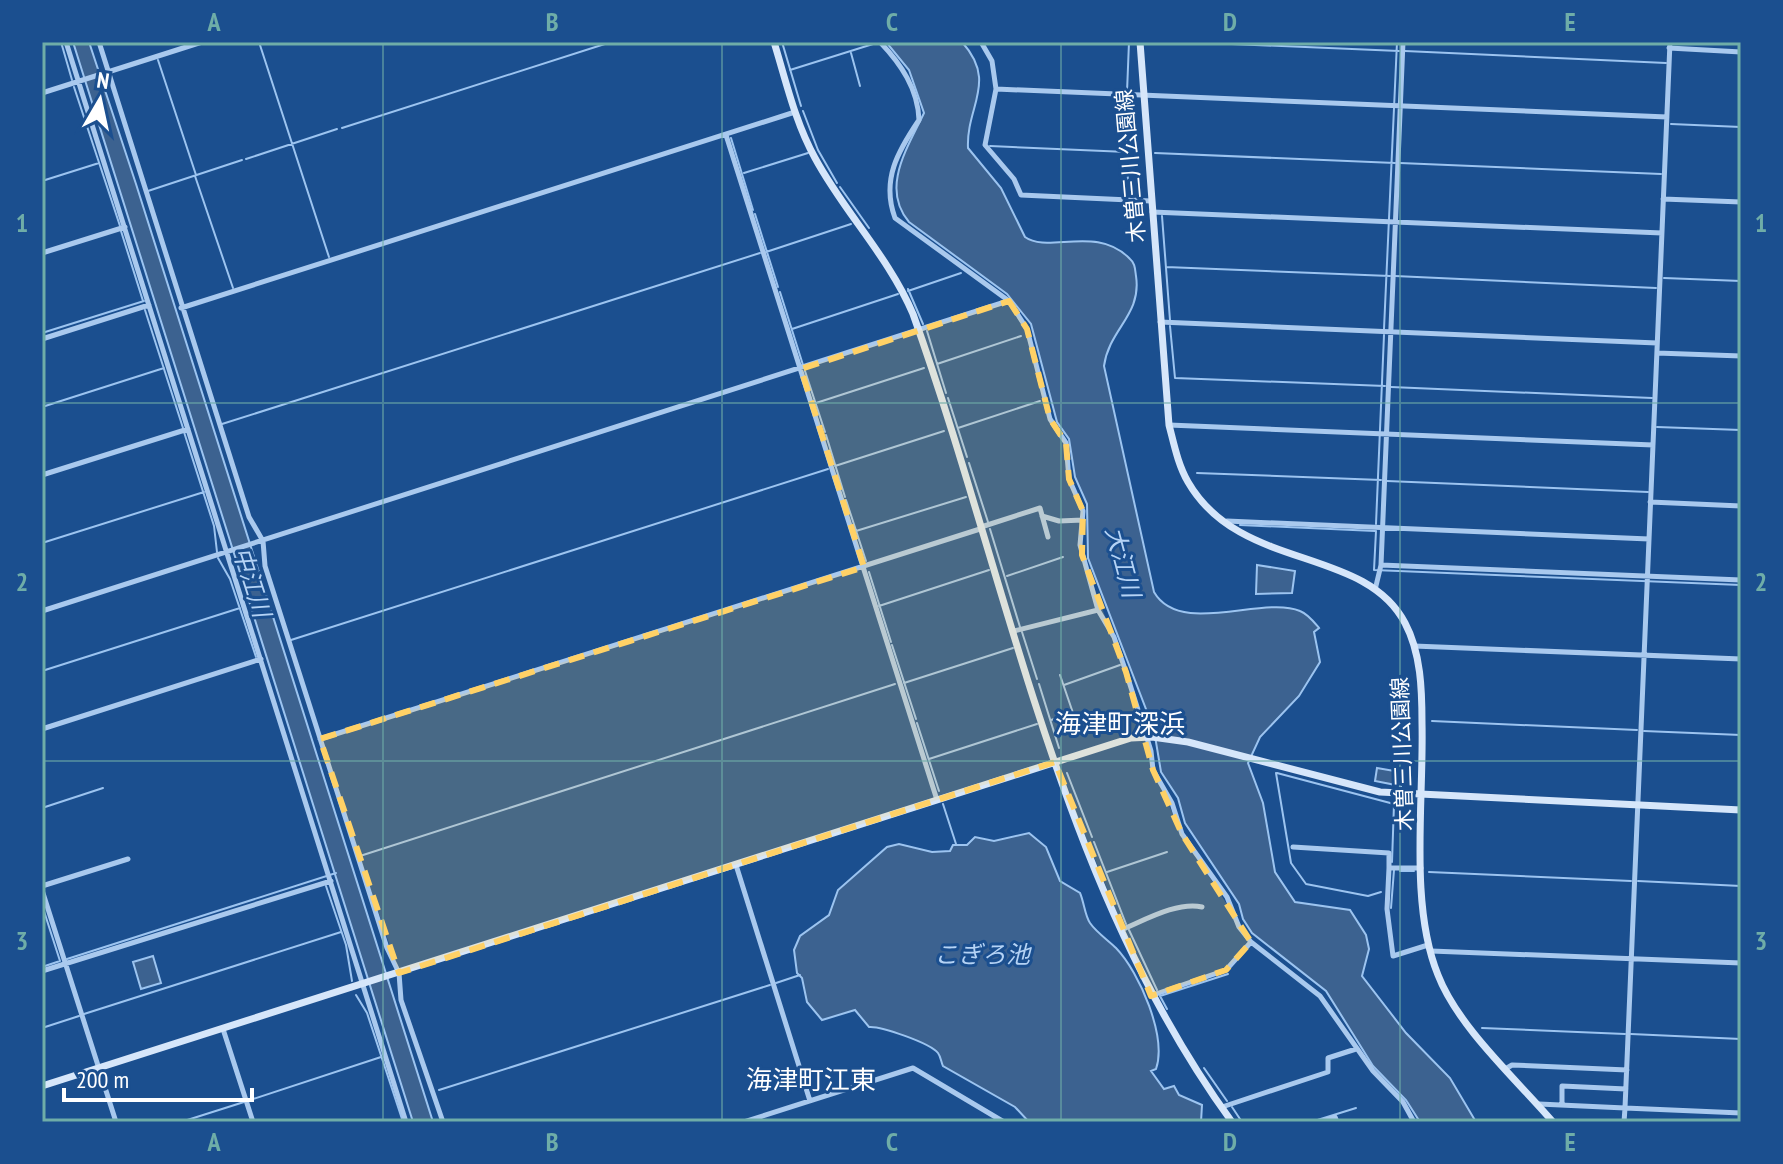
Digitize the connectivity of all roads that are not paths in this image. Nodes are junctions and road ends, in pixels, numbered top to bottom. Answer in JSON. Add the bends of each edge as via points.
{"nodes":[{"id":1,"x":66,"y":42,"type":"edge"},
{"id":2,"x":99,"y":42,"type":"edge"},
{"id":3,"x":202,"y":42,"type":"edge"},
{"id":4,"x":774,"y":42,"type":"edge"},
{"id":5,"x":880,"y":42,"type":"edge"},
{"id":6,"x":1140,"y":42,"type":"edge"},
{"id":7,"x":1403,"y":42,"type":"edge"},
{"id":8,"x":981,"y":43,"type":"edge"},
{"id":9,"x":1670,"y":45,"type":"edge"},
{"id":10,"x":1741,"y":52,"type":"edge"},
{"id":11,"x":106,"y":73,"type":"junction"},
{"id":12,"x":78,"y":82,"type":"junction"},
{"id":13,"x":996,"y":89,"type":"junction"},
{"id":14,"x":42,"y":93,"type":"edge"},
{"id":15,"x":1142,"y":95,"type":"junction"},
{"id":16,"x":1396,"y":105,"type":"junction"},
{"id":17,"x":795,"y":112,"type":"junction"},
{"id":18,"x":1667,"y":117,"type":"junction"},
{"id":19,"x":726,"y":135,"type":"junction"},
{"id":20,"x":1663,"y":199,"type":"junction"},
{"id":21,"x":1151,"y":201,"type":"junction"},
{"id":22,"x":1741,"y":202,"type":"edge"},
{"id":23,"x":1152,"y":212,"type":"junction"},
{"id":24,"x":1391,"y":220,"type":"junction"},
{"id":25,"x":125,"y":227,"type":"junction"},
{"id":26,"x":1662,"y":233,"type":"junction"},
{"id":27,"x":42,"y":253,"type":"edge"},
{"id":28,"x":1009,"y":301,"type":"junction"},
{"id":29,"x":148,"y":302,"type":"junction"},
{"id":30,"x":181,"y":308,"type":"junction"},
{"id":31,"x":1160,"y":322,"type":"junction"},
{"id":32,"x":919,"y":331,"type":"junction"},
{"id":33,"x":1387,"y":332,"type":"junction"},
{"id":34,"x":42,"y":339,"type":"edge"},
{"id":35,"x":1657,"y":343,"type":"junction"},
{"id":36,"x":1657,"y":353,"type":"junction"},
{"id":37,"x":1741,"y":356,"type":"edge"},
{"id":38,"x":801,"y":369,"type":"junction"},
{"id":39,"x":1169,"y":425,"type":"junction"},
{"id":40,"x":188,"y":429,"type":"junction"},
{"id":41,"x":1382,"y":433,"type":"junction"},
{"id":42,"x":1653,"y":445,"type":"junction"},
{"id":43,"x":42,"y":475,"type":"edge"},
{"id":44,"x":1650,"y":502,"type":"junction"},
{"id":45,"x":1741,"y":506,"type":"edge"},
{"id":46,"x":1042,"y":516,"type":"junction"},
{"id":47,"x":1083,"y":520,"type":"junction"},
{"id":48,"x":1222,"y":521,"type":"junction"},
{"id":49,"x":1378,"y":527,"type":"junction"},
{"id":50,"x":980,"y":528,"type":"junction"},
{"id":51,"x":1048,"y":537,"type":"dead end"},
{"id":52,"x":1649,"y":539,"type":"junction"},
{"id":53,"x":263,"y":541,"type":"junction"},
{"id":54,"x":227,"y":552,"type":"junction"},
{"id":55,"x":1380,"y":566,"type":"junction"},
{"id":56,"x":864,"y":567,"type":"junction"},
{"id":57,"x":1647,"y":580,"type":"junction"},
{"id":58,"x":1741,"y":580,"type":"edge"},
{"id":59,"x":1375,"y":590,"type":"junction"},
{"id":60,"x":1098,"y":610,"type":"junction"},
{"id":61,"x":42,"y":611,"type":"edge"},
{"id":62,"x":1014,"y":631,"type":"junction"},
{"id":63,"x":1414,"y":646,"type":"junction"},
{"id":64,"x":1644,"y":655,"type":"junction"},
{"id":65,"x":261,"y":659,"type":"junction"},
{"id":66,"x":1741,"y":659,"type":"edge"},
{"id":67,"x":42,"y":729,"type":"edge"},
{"id":68,"x":1149,"y":737,"type":"junction"},
{"id":69,"x":320,"y":739,"type":"junction"},
{"id":70,"x":1056,"y":763,"type":"junction"},
{"id":71,"x":1424,"y":796,"type":"junction"},
{"id":72,"x":937,"y":800,"type":"junction"},
{"id":73,"x":1638,"y":806,"type":"junction"},
{"id":74,"x":1741,"y":810,"type":"edge"},
{"id":75,"x":1293,"y":847,"type":"dead end"},
{"id":76,"x":128,"y":859,"type":"dead end"},
{"id":77,"x":736,"y":865,"type":"junction"},
{"id":78,"x":1389,"y":868,"type":"junction"},
{"id":79,"x":1421,"y":868,"type":"junction"},
{"id":80,"x":330,"y":880,"type":"junction"},
{"id":81,"x":42,"y":888,"type":"edge"},
{"id":82,"x":1202,"y":907,"type":"dead end"},
{"id":83,"x":1120,"y":930,"type":"junction"},
{"id":84,"x":1251,"y":942,"type":"junction"},
{"id":85,"x":1429,"y":948,"type":"junction"},
{"id":86,"x":1631,"y":958,"type":"junction"},
{"id":87,"x":65,"y":963,"type":"junction"},
{"id":88,"x":1741,"y":963,"type":"edge"},
{"id":89,"x":42,"y":971,"type":"edge"},
{"id":90,"x":396,"y":974,"type":"junction"},
{"id":91,"x":363,"y":984,"type":"junction"},
{"id":92,"x":1151,"y":996,"type":"junction"},
{"id":93,"x":223,"y":1029,"type":"junction"},
{"id":94,"x":1356,"y":1049,"type":"junction"},
{"id":95,"x":1507,"y":1068,"type":"junction"},
{"id":96,"x":99,"y":1069,"type":"junction"},
{"id":97,"x":1627,"y":1070,"type":"junction"},
{"id":98,"x":42,"y":1086,"type":"edge"},
{"id":99,"x":1626,"y":1089,"type":"junction"},
{"id":100,"x":810,"y":1101,"type":"junction"},
{"id":101,"x":1538,"y":1104,"type":"junction"},
{"id":102,"x":1562,"y":1105,"type":"junction"},
{"id":103,"x":1221,"y":1107,"type":"junction"},
{"id":104,"x":1625,"y":1108,"type":"junction"},
{"id":105,"x":1741,"y":1113,"type":"edge"},
{"id":106,"x":116,"y":1122,"type":"edge"},
{"id":107,"x":253,"y":1122,"type":"edge"},
{"id":108,"x":406,"y":1122,"type":"edge"},
{"id":109,"x":443,"y":1122,"type":"edge"},
{"id":110,"x":744,"y":1122,"type":"edge"},
{"id":111,"x":1004,"y":1122,"type":"edge"},
{"id":112,"x":1232,"y":1122,"type":"edge"},
{"id":113,"x":1320,"y":1122,"type":"edge"},
{"id":114,"x":1337,"y":1122,"type":"edge"},
{"id":115,"x":1414,"y":1122,"type":"edge"},
{"id":116,"x":1553,"y":1122,"type":"edge"},
{"id":117,"x":1624,"y":1122,"type":"edge"}],
"edges":[{"from":1,"to":12,"type":"street"},
{"from":2,"to":11,"type":"street"},
{"from":3,"to":11,"type":"street"},
{"from":4,"to":17,"type":"street"},
{"from":5,"to":28,"type":"street","via":[[906,76],[919,112],[892,168],[889,188],[895,218]]},
{"from":6,"to":15,"type":"street","name":"木曽三川公園線"},
{"from":7,"to":16,"type":"street"},
{"from":8,"to":13,"type":"street","via":[[992,61]]},
{"from":9,"to":10,"type":"street"},
{"from":9,"to":18,"type":"street"},
{"from":11,"to":12,"type":"street"},
{"from":11,"to":30,"type":"street"},
{"from":12,"to":14,"type":"street"},
{"from":12,"to":25,"type":"street"},
{"from":13,"to":15,"type":"street"},
{"from":13,"to":21,"type":"street","via":[[985,145],[1021,195]]},
{"from":15,"to":16,"type":"street"},
{"from":15,"to":21,"type":"street","name":"木曽三川公園線"},
{"from":16,"to":18,"type":"street"},
{"from":16,"to":24,"type":"street"},
{"from":17,"to":19,"type":"street"},
{"from":17,"to":32,"type":"street","via":[[814,156],[900,288]]},
{"from":18,"to":20,"type":"street"},
{"from":19,"to":30,"type":"street"},
{"from":19,"to":38,"type":"street"},
{"from":20,"to":22,"type":"street"},
{"from":20,"to":26,"type":"street"},
{"from":21,"to":23,"type":"street","name":"木曽三川公園線"},
{"from":23,"to":24,"type":"street"},
{"from":23,"to":31,"type":"street","name":"木曽三川公園線"},
{"from":24,"to":26,"type":"street"},
{"from":24,"to":33,"type":"street"},
{"from":25,"to":27,"type":"street"},
{"from":25,"to":29,"type":"street"},
{"from":26,"to":35,"type":"street"},
{"from":28,"to":32,"type":"street"},
{"from":28,"to":47,"type":"street","via":[[1027,329],[1050,419],[1066,443],[1069,479]]},
{"from":29,"to":34,"type":"street"},
{"from":29,"to":40,"type":"street"},
{"from":30,"to":53,"type":"street","via":[[249,517]]},
{"from":31,"to":33,"type":"street"},
{"from":31,"to":39,"type":"street","name":"木曽三川公園線"},
{"from":32,"to":38,"type":"street"},
{"from":32,"to":50,"type":"street"},
{"from":33,"to":35,"type":"street"},
{"from":33,"to":41,"type":"street"},
{"from":35,"to":36,"type":"street"},
{"from":36,"to":37,"type":"street"},
{"from":36,"to":42,"type":"street"},
{"from":38,"to":53,"type":"street"},
{"from":38,"to":56,"type":"street"},
{"from":39,"to":41,"type":"street"},
{"from":39,"to":48,"type":"street","name":"木曽三川公園線","via":[[1187,481]]},
{"from":40,"to":43,"type":"street"},
{"from":40,"to":54,"type":"street"},
{"from":41,"to":42,"type":"street"},
{"from":41,"to":49,"type":"street"},
{"from":42,"to":44,"type":"street"},
{"from":44,"to":45,"type":"street"},
{"from":44,"to":52,"type":"street"},
{"from":46,"to":47,"type":"street"},
{"from":46,"to":50,"type":"street","via":[[1040,508]]},
{"from":46,"to":51,"type":"street"},
{"from":47,"to":60,"type":"street","via":[[1080,545]]},
{"from":48,"to":49,"type":"street"},
{"from":48,"to":59,"type":"street","name":"木曽三川公園線","via":[[1258,544],[1331,568]]},
{"from":49,"to":52,"type":"street"},
{"from":49,"to":55,"type":"street"},
{"from":50,"to":56,"type":"street"},
{"from":50,"to":62,"type":"street"},
{"from":52,"to":57,"type":"street"},
{"from":53,"to":54,"type":"street"},
{"from":53,"to":69,"type":"street","via":[[265,566]]},
{"from":54,"to":61,"type":"street"},
{"from":54,"to":65,"type":"street"},
{"from":55,"to":57,"type":"street"},
{"from":55,"to":59,"type":"street"},
{"from":56,"to":69,"type":"street"},
{"from":56,"to":72,"type":"street"},
{"from":57,"to":58,"type":"street"},
{"from":57,"to":64,"type":"street"},
{"from":59,"to":63,"type":"street","name":"木曽三川公園線","via":[[1398,612]]},
{"from":60,"to":62,"type":"street"},
{"from":60,"to":68,"type":"street","via":[[1114,637]]},
{"from":62,"to":70,"type":"street"},
{"from":63,"to":64,"type":"street"},
{"from":63,"to":71,"type":"street","name":"木曽三川公園線","via":[[1422,705]]},
{"from":64,"to":66,"type":"street"},
{"from":64,"to":73,"type":"street"},
{"from":65,"to":67,"type":"street"},
{"from":65,"to":80,"type":"street"},
{"from":68,"to":70,"type":"street"},
{"from":68,"to":71,"type":"street","via":[[1380,792]]},
{"from":68,"to":84,"type":"street","via":[[1153,770],[1182,834],[1227,897]]},
{"from":69,"to":90,"type":"street"},
{"from":70,"to":72,"type":"street"},
{"from":70,"to":83,"type":"street"},
{"from":71,"to":73,"type":"street"},
{"from":71,"to":79,"type":"street","name":"木曽三川公園線"},
{"from":72,"to":77,"type":"street"},
{"from":73,"to":74,"type":"street"},
{"from":73,"to":86,"type":"street"},
{"from":75,"to":78,"type":"street","via":[[1389,853]]},
{"from":76,"to":81,"type":"street"},
{"from":77,"to":90,"type":"street"},
{"from":77,"to":100,"type":"street"},
{"from":78,"to":79,"type":"street"},
{"from":78,"to":85,"type":"street","via":[[1393,956]]},
{"from":79,"to":85,"type":"street","name":"木曽三川公園線"},
{"from":80,"to":87,"type":"street"},
{"from":80,"to":91,"type":"street"},
{"from":81,"to":87,"type":"street"},
{"from":82,"to":83,"type":"street","via":[[1161,914]]},
{"from":83,"to":92,"type":"street"},
{"from":84,"to":92,"type":"street","via":[[1226,970]]},
{"from":84,"to":94,"type":"street","via":[[1310,985]]},
{"from":85,"to":86,"type":"street"},
{"from":85,"to":95,"type":"street","name":"木曽三川公園線","via":[[1449,997]]},
{"from":86,"to":88,"type":"street"},
{"from":86,"to":97,"type":"street"},
{"from":87,"to":89,"type":"street"},
{"from":87,"to":96,"type":"street"},
{"from":90,"to":91,"type":"street"},
{"from":90,"to":109,"type":"street"},
{"from":91,"to":93,"type":"street"},
{"from":91,"to":108,"type":"street"},
{"from":92,"to":103,"type":"street"},
{"from":93,"to":96,"type":"street"},
{"from":93,"to":107,"type":"street"},
{"from":94,"to":103,"type":"street","via":[[1328,1058],[1328,1072]]},
{"from":94,"to":115,"type":"street"},
{"from":95,"to":97,"type":"street"},
{"from":95,"to":101,"type":"street","name":"木曽三川公園線"},
{"from":96,"to":98,"type":"street"},
{"from":96,"to":106,"type":"street"},
{"from":97,"to":99,"type":"street"},
{"from":99,"to":102,"type":"street","via":[[1562,1086]]},
{"from":99,"to":104,"type":"street"},
{"from":100,"to":110,"type":"street"},
{"from":100,"to":111,"type":"street","via":[[913,1068]]},
{"from":101,"to":102,"type":"street"},
{"from":101,"to":116,"type":"street","name":"木曽三川公園線"},
{"from":102,"to":104,"type":"street"},
{"from":103,"to":112,"type":"street"},
{"from":104,"to":105,"type":"street"},
{"from":104,"to":117,"type":"street"},
{"from":113,"to":114,"type":"street","via":[[1335,1117]]}]}
